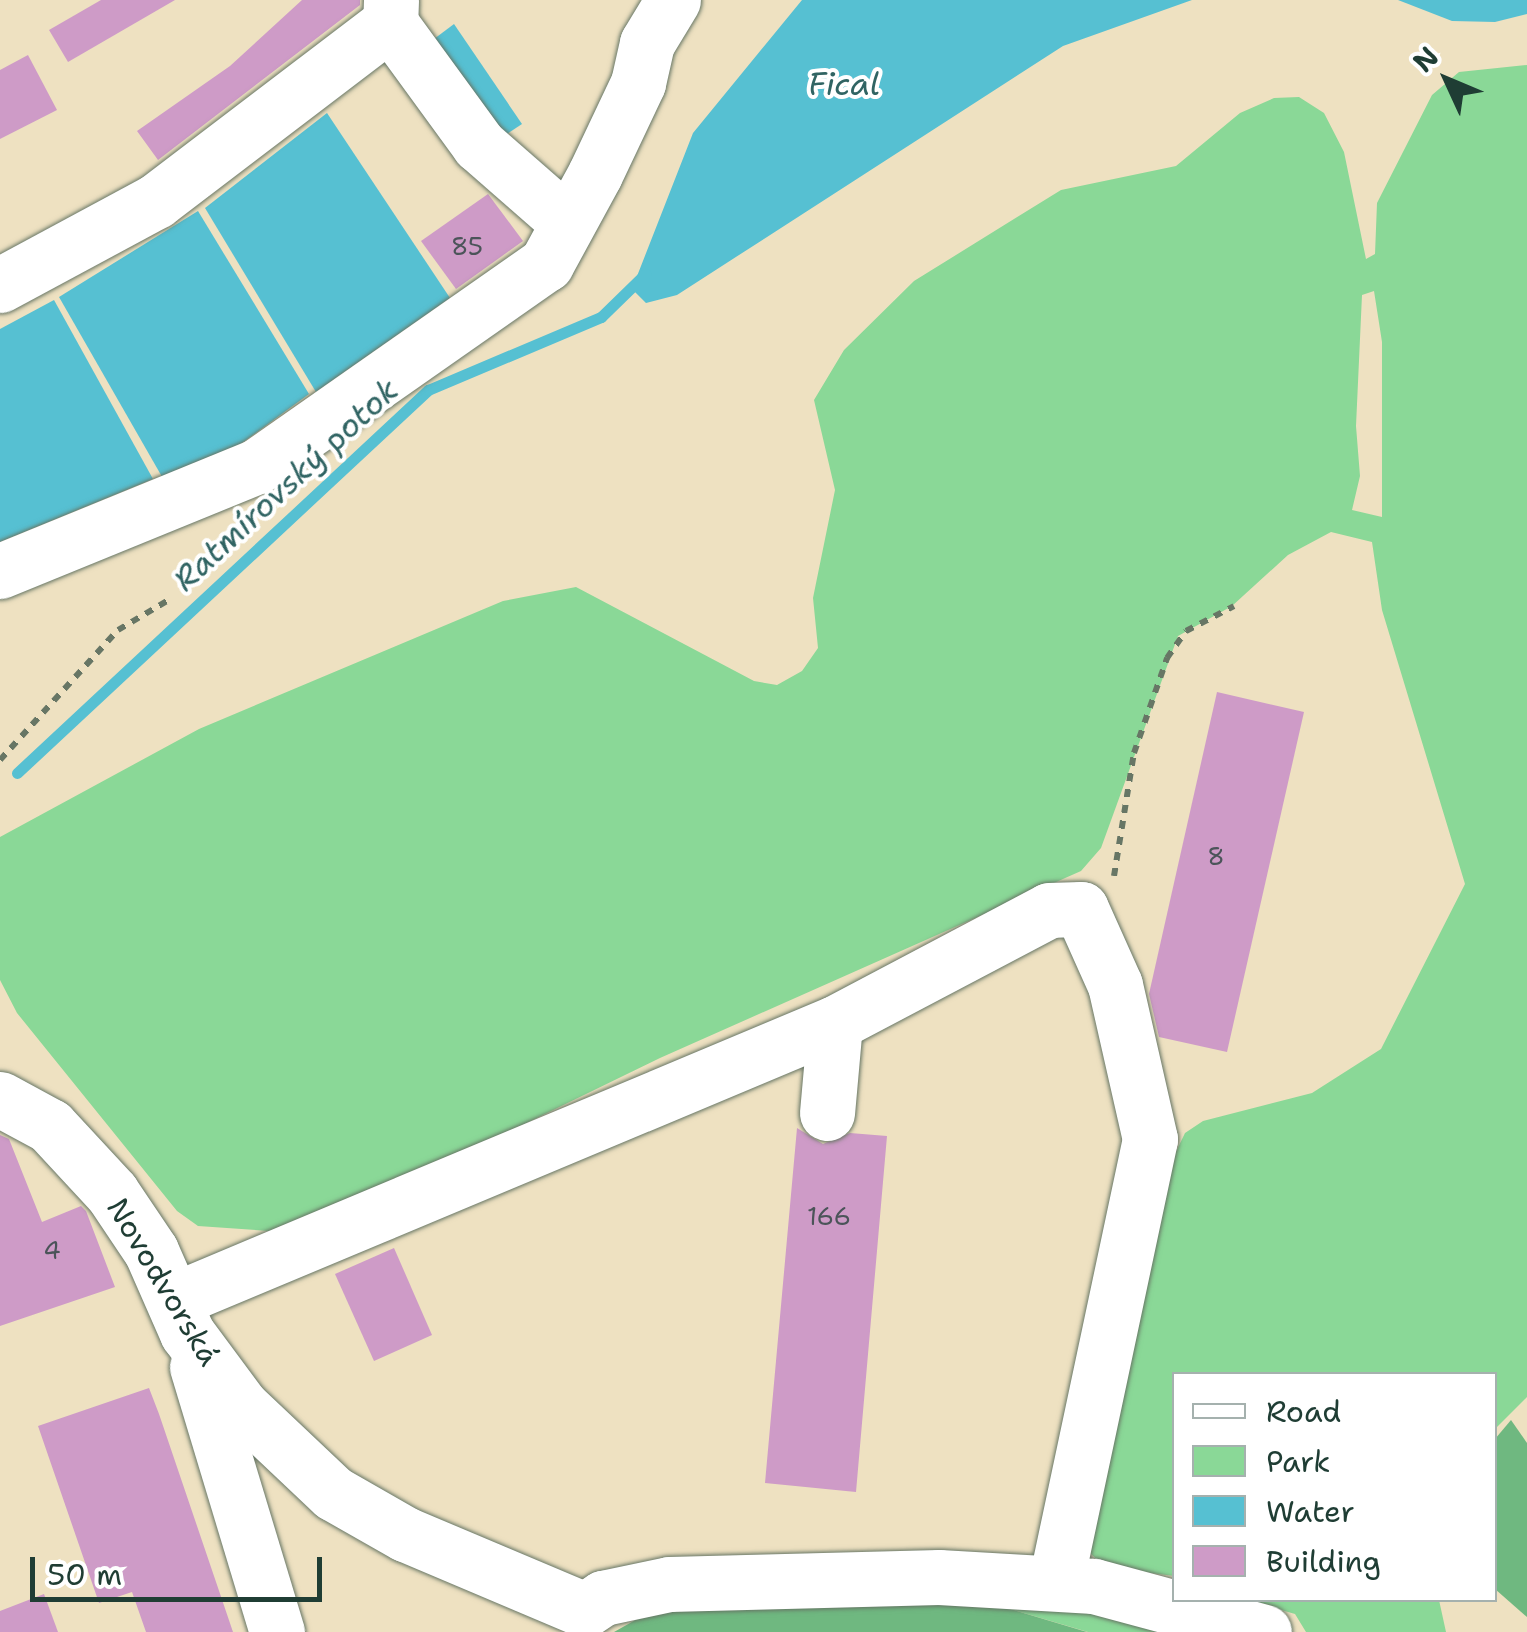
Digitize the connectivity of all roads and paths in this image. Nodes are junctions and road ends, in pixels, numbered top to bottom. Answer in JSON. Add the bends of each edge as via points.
{"nodes":[{"id":1,"x":673,"y":0,"type":"edge"},
{"id":2,"x":390,"y":12,"type":"edge"},
{"id":3,"x":567,"y":222,"type":"junction"},
{"id":4,"x":0,"y":285,"type":"edge"},
{"id":5,"x":0,"y":571,"type":"edge"},
{"id":6,"x":172,"y":598,"type":"dead end"},
{"id":7,"x":1234,"y":606,"type":"dead end"},
{"id":8,"x":0,"y":760,"type":"edge"},
{"id":9,"x":1081,"y":909,"type":"junction"},
{"id":10,"x":835,"y":1023,"type":"junction"},
{"id":11,"x":0,"y":1099,"type":"edge"},
{"id":12,"x":827,"y":1113,"type":"dead end"},
{"id":13,"x":182,"y":1316,"type":"junction"},
{"id":14,"x":1056,"y":1584,"type":"junction"},
{"id":15,"x":277,"y":1632,"type":"edge"},
{"id":16,"x":1264,"y":1632,"type":"edge"}],
"edges":[{"from":1,"to":3,"type":"street"},
{"from":2,"to":3,"type":"street","via":[[480,144]]},
{"from":2,"to":4,"type":"street","via":[[156,201]]},
{"from":3,"to":5,"type":"street","via":[[546,264],[257,466]]},
{"from":6,"to":8,"type":"path","via":[[118,630]]},
{"from":7,"to":9,"type":"path","via":[[1186,631],[1167,658],[1134,753],[1114,876]]},
{"from":9,"to":10,"type":"street","via":[[1049,910]]},
{"from":9,"to":14,"type":"street","via":[[1115,985],[1150,1139]]},
{"from":10,"to":12,"type":"street"},
{"from":10,"to":13,"type":"street"},
{"from":11,"to":13,"type":"street","name":"Novodvorská","via":[[50,1126],[112,1193]]},
{"from":13,"to":14,"type":"street","name":"Novodvorská","via":[[241,1406],[332,1493],[405,1534],[585,1610],[603,1598],[669,1584],[939,1576]]},
{"from":13,"to":15,"type":"street"},
{"from":14,"to":16,"type":"street","via":[[1094,1586]]}]}
